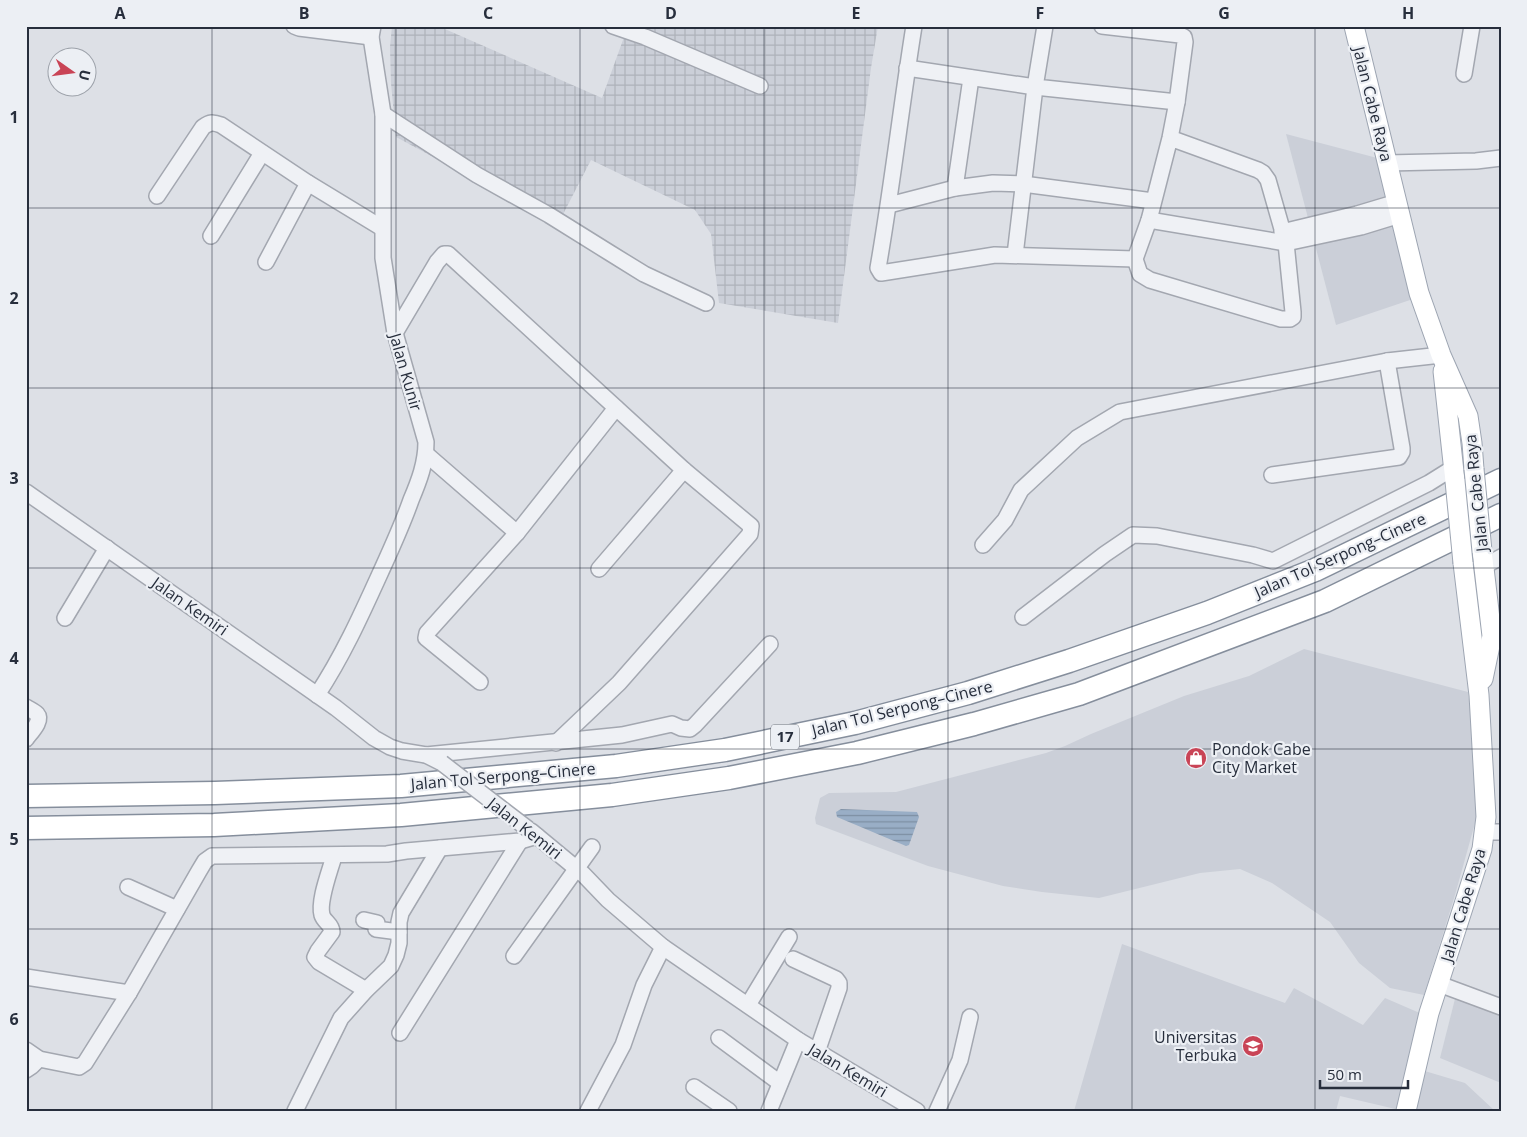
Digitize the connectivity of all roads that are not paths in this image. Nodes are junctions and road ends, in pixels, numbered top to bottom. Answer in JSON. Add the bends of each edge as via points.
{"nodes":[{"id":1,"x":294,"y":26,"type":"edge"},
{"id":2,"x":613,"y":26,"type":"edge"},
{"id":3,"x":914,"y":26,"type":"edge"},
{"id":4,"x":1045,"y":26,"type":"edge"},
{"id":5,"x":1102,"y":26,"type":"edge"},
{"id":6,"x":1354,"y":26,"type":"edge"},
{"id":7,"x":1472,"y":26,"type":"edge"},
{"id":8,"x":342,"y":30,"type":"edge"},
{"id":9,"x":372,"y":31,"type":"edge"},
{"id":10,"x":907,"y":68,"type":"junction"},
{"id":11,"x":1464,"y":74,"type":"dead end"},
{"id":12,"x":971,"y":78,"type":"junction"},
{"id":13,"x":760,"y":86,"type":"dead end"},
{"id":14,"x":1035,"y":87,"type":"junction"},
{"id":15,"x":1177,"y":102,"type":"junction"},
{"id":16,"x":383,"y":114,"type":"junction"},
{"id":17,"x":1170,"y":138,"type":"junction"},
{"id":18,"x":262,"y":153,"type":"junction"},
{"id":19,"x":1501,"y":158,"type":"edge"},
{"id":20,"x":1387,"y":164,"type":"junction"},
{"id":21,"x":308,"y":184,"type":"junction"},
{"id":22,"x":1023,"y":184,"type":"junction"},
{"id":23,"x":955,"y":188,"type":"junction"},
{"id":24,"x":157,"y":196,"type":"dead end"},
{"id":25,"x":1153,"y":201,"type":"junction"},
{"id":26,"x":889,"y":205,"type":"junction"},
{"id":27,"x":1399,"y":208,"type":"junction"},
{"id":28,"x":1148,"y":220,"type":"junction"},
{"id":29,"x":382,"y":228,"type":"junction"},
{"id":30,"x":211,"y":236,"type":"dead end"},
{"id":31,"x":1284,"y":238,"type":"junction"},
{"id":32,"x":1015,"y":255,"type":"junction"},
{"id":33,"x":1135,"y":259,"type":"junction"},
{"id":34,"x":266,"y":262,"type":"dead end"},
{"id":35,"x":706,"y":303,"type":"dead end"},
{"id":36,"x":395,"y":333,"type":"junction"},
{"id":37,"x":1441,"y":355,"type":"junction"},
{"id":38,"x":1387,"y":361,"type":"junction"},
{"id":39,"x":616,"y":408,"type":"junction"},
{"id":40,"x":426,"y":454,"type":"junction"},
{"id":41,"x":684,"y":470,"type":"junction"},
{"id":42,"x":1454,"y":474,"type":"junction"},
{"id":43,"x":1272,"y":475,"type":"dead end"},
{"id":44,"x":1501,"y":480,"type":"edge"},
{"id":45,"x":26,"y":492,"type":"edge"},
{"id":46,"x":1501,"y":515,"type":"edge"},
{"id":47,"x":517,"y":533,"type":"junction"},
{"id":48,"x":983,"y":545,"type":"dead end"},
{"id":49,"x":107,"y":548,"type":"junction"},
{"id":50,"x":1501,"y":557,"type":"edge"},
{"id":51,"x":1483,"y":559,"type":"junction"},
{"id":52,"x":599,"y":569,"type":"dead end"},
{"id":53,"x":1023,"y":617,"type":"dead end"},
{"id":54,"x":65,"y":618,"type":"dead end"},
{"id":55,"x":1496,"y":622,"type":"edge"},
{"id":56,"x":770,"y":644,"type":"dead end"},
{"id":57,"x":480,"y":682,"type":"dead end"},
{"id":58,"x":317,"y":695,"type":"junction"},
{"id":59,"x":1479,"y":695,"type":"junction"},
{"id":60,"x":26,"y":707,"type":"edge"},
{"id":61,"x":26,"y":739,"type":"edge"},
{"id":62,"x":556,"y":742,"type":"junction"},
{"id":63,"x":426,"y":755,"type":"junction"},
{"id":64,"x":26,"y":796,"type":"edge"},
{"id":65,"x":26,"y":828,"type":"edge"},
{"id":66,"x":1492,"y":832,"type":"edge"},
{"id":67,"x":529,"y":836,"type":"junction"},
{"id":68,"x":592,"y":847,"type":"dead end"},
{"id":69,"x":440,"y":848,"type":"junction"},
{"id":70,"x":334,"y":856,"type":"junction"},
{"id":71,"x":576,"y":869,"type":"junction"},
{"id":72,"x":128,"y":887,"type":"dead end"},
{"id":73,"x":177,"y":909,"type":"junction"},
{"id":74,"x":364,"y":920,"type":"dead end"},
{"id":75,"x":399,"y":932,"type":"junction"},
{"id":76,"x":789,"y":937,"type":"dead end"},
{"id":77,"x":663,"y":947,"type":"junction"},
{"id":78,"x":514,"y":956,"type":"dead end"},
{"id":79,"x":793,"y":959,"type":"dead end"},
{"id":80,"x":447,"y":975,"type":"dead end"},
{"id":81,"x":26,"y":977,"type":"edge"},
{"id":82,"x":1439,"y":984,"type":"junction"},
{"id":83,"x":366,"y":990,"type":"junction"},
{"id":84,"x":129,"y":993,"type":"junction"},
{"id":85,"x":748,"y":1005,"type":"junction"},
{"id":86,"x":1501,"y":1006,"type":"edge"},
{"id":87,"x":970,"y":1017,"type":"dead end"},
{"id":88,"x":400,"y":1033,"type":"dead end"},
{"id":89,"x":719,"y":1038,"type":"dead end"},
{"id":90,"x":798,"y":1040,"type":"junction"},
{"id":91,"x":817,"y":1052,"type":"junction"},
{"id":92,"x":32,"y":1055,"type":"edge"},
{"id":93,"x":26,"y":1070,"type":"edge"},
{"id":94,"x":780,"y":1083,"type":"junction"},
{"id":95,"x":694,"y":1087,"type":"dead end"},
{"id":96,"x":295,"y":1111,"type":"edge"},
{"id":97,"x":588,"y":1111,"type":"edge"},
{"id":98,"x":729,"y":1111,"type":"edge"},
{"id":99,"x":769,"y":1111,"type":"edge"},
{"id":100,"x":917,"y":1111,"type":"edge"},
{"id":101,"x":937,"y":1111,"type":"edge"},
{"id":102,"x":1406,"y":1111,"type":"edge"}],
"edges":[{"from":1,"to":8,"type":"street"},
{"from":2,"to":13,"type":"street"},
{"from":3,"to":10,"type":"street"},
{"from":4,"to":14,"type":"street"},
{"from":5,"to":15,"type":"street","via":[[1184,37],[1186,42]]},
{"from":6,"to":20,"type":"main road","name":"Jalan Cabe Raya"},
{"from":7,"to":11,"type":"street"},
{"from":8,"to":9,"type":"street"},
{"from":9,"to":16,"type":"street","name":"Jalan Kunir"},
{"from":10,"to":12,"type":"street"},
{"from":10,"to":26,"type":"street"},
{"from":12,"to":14,"type":"street"},
{"from":12,"to":23,"type":"street"},
{"from":14,"to":15,"type":"street"},
{"from":14,"to":22,"type":"street"},
{"from":15,"to":17,"type":"street"},
{"from":16,"to":29,"type":"street","name":"Jalan Kunir"},
{"from":16,"to":35,"type":"street","via":[[477,175],[630,266]]},
{"from":17,"to":25,"type":"street"},
{"from":17,"to":31,"type":"street","via":[[1263,173],[1268,180]]},
{"from":18,"to":21,"type":"street"},
{"from":18,"to":24,"type":"street","via":[[221,126],[209,123],[203,127]]},
{"from":18,"to":30,"type":"street"},
{"from":19,"to":20,"type":"street"},
{"from":20,"to":27,"type":"main road","name":"Jalan Cabe Raya"},
{"from":21,"to":29,"type":"street"},
{"from":21,"to":34,"type":"street"},
{"from":22,"to":23,"type":"street","via":[[993,183]]},
{"from":22,"to":25,"type":"street"},
{"from":22,"to":32,"type":"street"},
{"from":23,"to":26,"type":"street"},
{"from":25,"to":28,"type":"street"},
{"from":26,"to":32,"type":"street","via":[[878,268],[881,273],[995,255]]},
{"from":27,"to":31,"type":"street","via":[[1361,227]]},
{"from":27,"to":37,"type":"main road","name":"Jalan Cabe Raya","via":[[1419,293]]},
{"from":28,"to":31,"type":"street"},
{"from":28,"to":33,"type":"street"},
{"from":29,"to":36,"type":"street","name":"Jalan Kunir","via":[[383,258]]},
{"from":31,"to":33,"type":"street","via":[[1293,312],[1290,319],[1150,280],[1140,274]]},
{"from":32,"to":33,"type":"street"},
{"from":36,"to":39,"type":"street","via":[[437,262],[448,254]]},
{"from":36,"to":40,"type":"street","name":"Jalan Kunir","via":[[426,442]]},
{"from":37,"to":38,"type":"street"},
{"from":37,"to":42,"type":"main road","name":"Jalan Cabe Raya"},
{"from":37,"to":51,"type":"main road","name":"Jalan Cabe Raya","bridge":true,"via":[[1468,416]]},
{"from":38,"to":43,"type":"street","via":[[1402,448],[1399,457]]},
{"from":38,"to":48,"type":"street","via":[[1120,412],[1077,438],[1020,490],[1005,520]]},
{"from":39,"to":41,"type":"street"},
{"from":39,"to":47,"type":"street"},
{"from":40,"to":47,"type":"street"},
{"from":40,"to":58,"type":"street","name":"Jalan Kunir","via":[[400,530],[349,642]]},
{"from":41,"to":52,"type":"street"},
{"from":41,"to":62,"type":"street","via":[[749,524],[752,530],[619,683]]},
{"from":42,"to":53,"type":"street","via":[[1429,483],[1273,561],[1157,536],[1133,535]]},
{"from":42,"to":59,"type":"main road","name":"Jalan Cabe Raya","bridge":true},
{"from":44,"to":64,"type":"highway","name":"Jalan Tol Serpong–Cinere","number":"17","via":[[1315,570],[1207,613],[1069,662],[855,723],[726,750],[616,766],[402,786]]},
{"from":45,"to":49,"type":"street","name":"Jalan Kemiri"},
{"from":46,"to":65,"type":"highway","name":"Jalan Tol Serpong–Cinere","number":"17","via":[[1326,601],[1079,694],[857,753],[612,796],[401,815],[214,825]]},
{"from":47,"to":57,"type":"street","via":[[426,635]]},
{"from":49,"to":54,"type":"street"},
{"from":49,"to":58,"type":"street","name":"Jalan Kemiri"},
{"from":50,"to":51,"type":"street"},
{"from":51,"to":55,"type":"main road","name":"Jalan Cabe Raya"},
{"from":55,"to":59,"type":"main road","name":"Jalan Cabe Raya"},
{"from":56,"to":62,"type":"street","via":[[690,728],[672,724],[622,735]]},
{"from":58,"to":63,"type":"street","name":"Jalan Kemiri","via":[[390,747]]},
{"from":59,"to":66,"type":"main road","name":"Jalan Cabe Raya","via":[[1486,817]]},
{"from":60,"to":61,"type":"street","via":[[38,719]]},
{"from":62,"to":63,"type":"street"},
{"from":63,"to":67,"type":"street","name":"Jalan Kemiri","bridge":true,"via":[[442,763]]},
{"from":66,"to":82,"type":"main road","name":"Jalan Cabe Raya","via":[[1482,849]]},
{"from":67,"to":69,"type":"street"},
{"from":67,"to":71,"type":"street","name":"Jalan Kemiri"},
{"from":67,"to":80,"type":"street"},
{"from":67,"to":88,"type":"street"},
{"from":68,"to":71,"type":"street"},
{"from":69,"to":70,"type":"street"},
{"from":69,"to":75,"type":"street","via":[[401,913]]},
{"from":70,"to":73,"type":"street","via":[[212,856],[202,866]]},
{"from":70,"to":83,"type":"street","via":[[321,905],[322,916],[332,932],[315,958]]},
{"from":71,"to":77,"type":"street","name":"Jalan Kemiri"},
{"from":71,"to":78,"type":"street"},
{"from":72,"to":73,"type":"street"},
{"from":73,"to":84,"type":"street"},
{"from":74,"to":75,"type":"street","via":[[377,923],[376,929]]},
{"from":75,"to":83,"type":"street","via":[[399,943],[391,966]]},
{"from":76,"to":85,"type":"street"},
{"from":77,"to":85,"type":"street","name":"Jalan Kemiri"},
{"from":77,"to":97,"type":"street","via":[[644,985],[623,1045]]},
{"from":79,"to":91,"type":"street","via":[[836,979],[839,984]]},
{"from":81,"to":84,"type":"street"},
{"from":82,"to":86,"type":"street"},
{"from":82,"to":102,"type":"main road","name":"Jalan Cabe Raya"},
{"from":83,"to":96,"type":"street","via":[[336,1026]]},
{"from":84,"to":92,"type":"street","via":[[80,1067]]},
{"from":85,"to":90,"type":"street","name":"Jalan Kemiri"},
{"from":87,"to":101,"type":"street","via":[[965,1046]]},
{"from":89,"to":94,"type":"street"},
{"from":90,"to":91,"type":"street","name":"Jalan Kemiri"},
{"from":90,"to":94,"type":"street"},
{"from":91,"to":100,"type":"street","name":"Jalan Kemiri"},
{"from":92,"to":93,"type":"street","via":[[32,1066]]},
{"from":94,"to":99,"type":"street"},
{"from":95,"to":98,"type":"street"}]}
